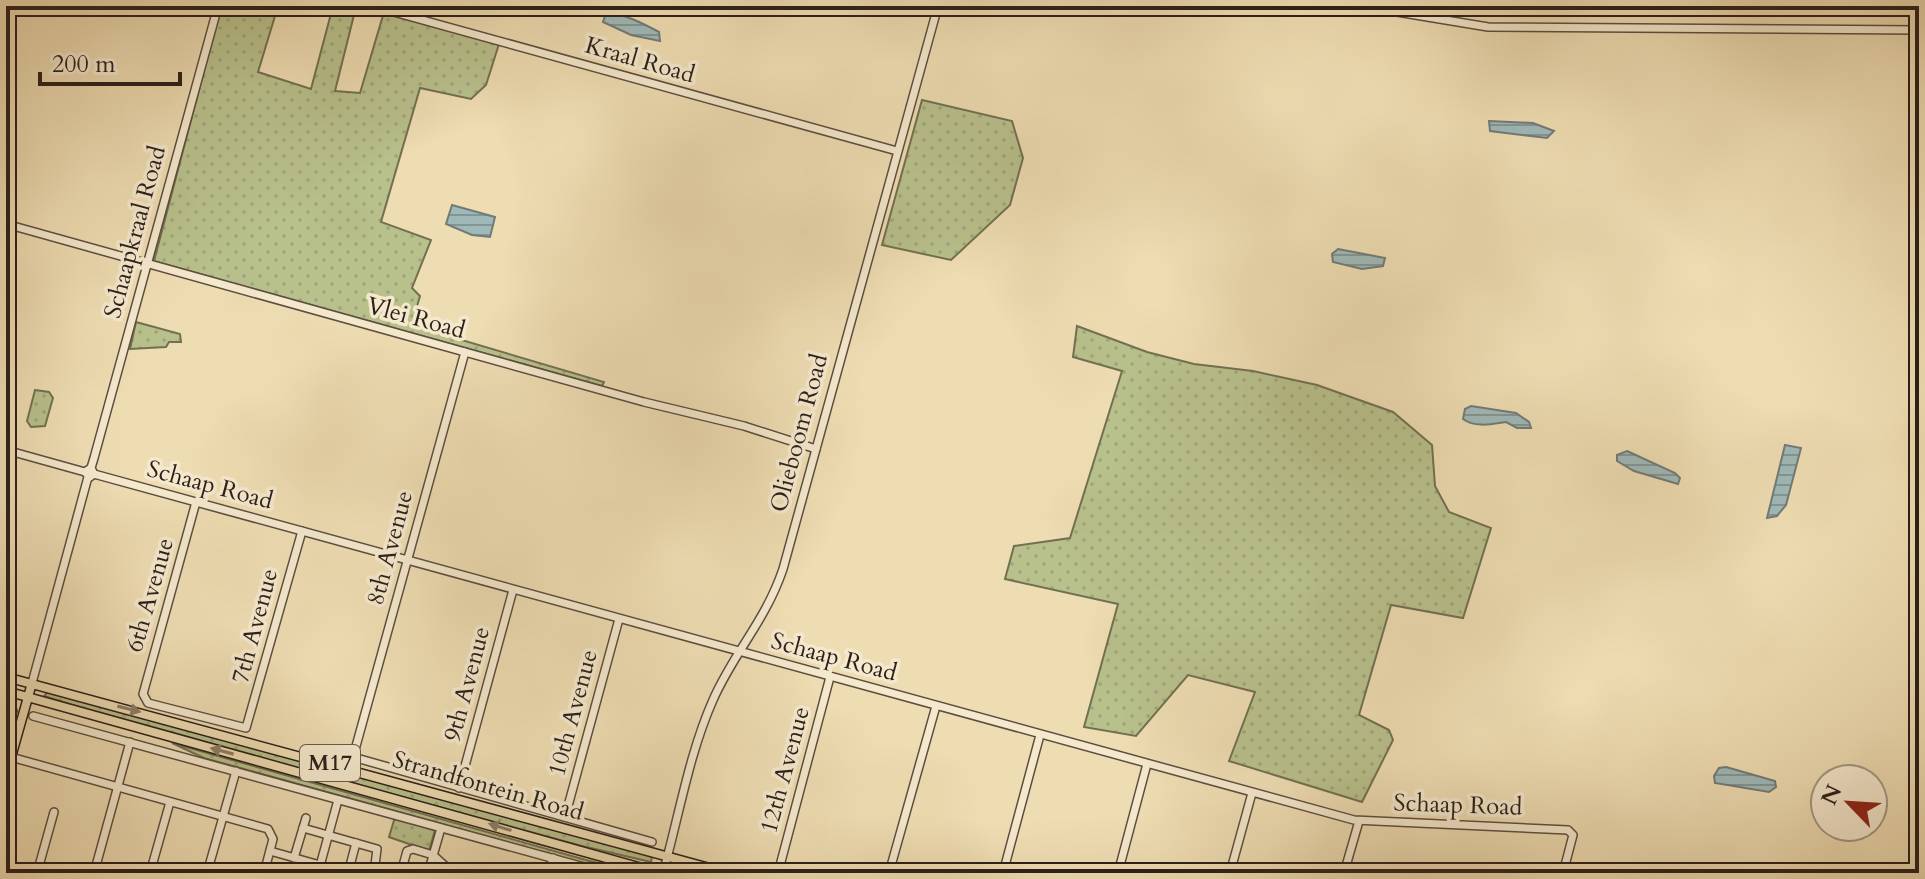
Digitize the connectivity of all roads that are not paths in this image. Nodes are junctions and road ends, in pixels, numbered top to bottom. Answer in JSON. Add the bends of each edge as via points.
{"nodes":[{"id":1,"x":218,"y":6,"type":"edge"},
{"id":2,"x":372,"y":6,"type":"edge"},
{"id":3,"x":938,"y":6,"type":"edge"},
{"id":4,"x":1361,"y":6,"type":"edge"},
{"id":5,"x":1919,"y":30,"type":"edge"},
{"id":6,"x":897,"y":151,"type":"junction"},
{"id":7,"x":6,"y":224,"type":"edge"},
{"id":8,"x":147,"y":263,"type":"junction"},
{"id":9,"x":465,"y":352,"type":"junction"},
{"id":10,"x":816,"y":449,"type":"junction"},
{"id":11,"x":6,"y":450,"type":"edge"},
{"id":12,"x":89,"y":473,"type":"junction"},
{"id":13,"x":196,"y":502,"type":"junction"},
{"id":14,"x":302,"y":531,"type":"junction"},
{"id":15,"x":407,"y":561,"type":"junction"},
{"id":16,"x":513,"y":590,"type":"junction"},
{"id":17,"x":619,"y":619,"type":"junction"},
{"id":18,"x":741,"y":652,"type":"junction"},
{"id":19,"x":6,"y":677,"type":"edge"},
{"id":20,"x":830,"y":677,"type":"junction"},
{"id":21,"x":32,"y":683,"type":"junction"},
{"id":22,"x":6,"y":691,"type":"edge"},
{"id":23,"x":28,"y":697,"type":"junction"},
{"id":24,"x":936,"y":706,"type":"junction"},
{"id":25,"x":33,"y":716,"type":"dead end"},
{"id":26,"x":244,"y":729,"type":"joint"},
{"id":27,"x":1040,"y":735,"type":"junction"},
{"id":28,"x":130,"y":742,"type":"junction"},
{"id":29,"x":11,"y":757,"type":"junction"},
{"id":30,"x":1147,"y":764,"type":"junction"},
{"id":31,"x":236,"y":771,"type":"junction"},
{"id":32,"x":6,"y":775,"type":"edge"},
{"id":33,"x":118,"y":788,"type":"junction"},
{"id":34,"x":459,"y":788,"type":"junction"},
{"id":35,"x":1252,"y":793,"type":"junction"},
{"id":36,"x":338,"y":800,"type":"junction"},
{"id":37,"x":170,"y":802,"type":"junction"},
{"id":38,"x":54,"y":812,"type":"dead end"},
{"id":39,"x":223,"y":816,"type":"junction"},
{"id":40,"x":565,"y":817,"type":"junction"},
{"id":41,"x":306,"y":818,"type":"dead end"},
{"id":42,"x":1359,"y":821,"type":"junction"},
{"id":43,"x":303,"y":828,"type":"junction"},
{"id":44,"x":441,"y":828,"type":"junction"},
{"id":45,"x":328,"y":836,"type":"junction"},
{"id":46,"x":652,"y":842,"type":"dead end"},
{"id":47,"x":356,"y":843,"type":"junction"},
{"id":48,"x":270,"y":851,"type":"junction"},
{"id":49,"x":433,"y":855,"type":"junction"},
{"id":50,"x":668,"y":856,"type":"junction"},
{"id":51,"x":294,"y":858,"type":"junction"},
{"id":52,"x":553,"y":858,"type":"junction"},
{"id":53,"x":319,"y":869,"type":"edge"},
{"id":54,"x":37,"y":873,"type":"edge"},
{"id":55,"x":94,"y":873,"type":"edge"},
{"id":56,"x":150,"y":873,"type":"edge"},
{"id":57,"x":207,"y":873,"type":"edge"},
{"id":58,"x":264,"y":873,"type":"edge"},
{"id":59,"x":348,"y":873,"type":"edge"},
{"id":60,"x":374,"y":873,"type":"edge"},
{"id":61,"x":401,"y":873,"type":"edge"},
{"id":62,"x":428,"y":873,"type":"edge"},
{"id":63,"x":453,"y":873,"type":"edge"},
{"id":64,"x":549,"y":873,"type":"edge"},
{"id":65,"x":606,"y":873,"type":"edge"},
{"id":66,"x":662,"y":873,"type":"edge"},
{"id":67,"x":728,"y":873,"type":"edge"},
{"id":68,"x":778,"y":873,"type":"edge"},
{"id":69,"x":889,"y":873,"type":"edge"},
{"id":70,"x":1003,"y":873,"type":"edge"},
{"id":71,"x":1118,"y":873,"type":"edge"},
{"id":72,"x":1230,"y":873,"type":"edge"},
{"id":73,"x":1344,"y":873,"type":"edge"},
{"id":74,"x":1563,"y":873,"type":"edge"}],
"edges":[{"from":1,"to":8,"type":"street","name":"Schaapkraal Road"},
{"from":2,"to":6,"type":"street","name":"Kraal Road"},
{"from":3,"to":6,"type":"street","name":"Olieboom Road"},
{"from":4,"to":5,"type":"street","via":[[1506,28]]},
{"from":6,"to":10,"type":"street","name":"Olieboom Road"},
{"from":7,"to":8,"type":"street","name":"Vlei Road"},
{"from":8,"to":9,"type":"street","name":"Vlei Road"},
{"from":8,"to":12,"type":"street","name":"Schaapkraal Road"},
{"from":9,"to":10,"type":"street","name":"Vlei Road"},
{"from":9,"to":15,"type":"street","name":"8th Avenue"},
{"from":10,"to":18,"type":"street","name":"Olieboom Road","via":[[777,587]]},
{"from":11,"to":12,"type":"street","name":"Schaap Road"},
{"from":12,"to":13,"type":"street","name":"Schaap Road"},
{"from":12,"to":21,"type":"street","name":"Schaapkraal Road"},
{"from":13,"to":14,"type":"street","name":"Schaap Road"},
{"from":13,"to":26,"type":"street","name":"6th Avenue","via":[[143,699]]},
{"from":14,"to":15,"type":"street","name":"Schaap Road"},
{"from":14,"to":26,"type":"street","name":"7th Avenue"},
{"from":15,"to":16,"type":"street","name":"Schaap Road"},
{"from":15,"to":34,"type":"street","name":"8th Avenue","via":[[353,754],[355,759]]},
{"from":16,"to":17,"type":"street","name":"Schaap Road"},
{"from":16,"to":34,"type":"street","name":"9th Avenue"},
{"from":17,"to":18,"type":"street","name":"Schaap Road"},
{"from":17,"to":40,"type":"street","name":"10th Avenue"},
{"from":18,"to":20,"type":"street","name":"Schaap Road"},
{"from":18,"to":50,"type":"street","name":"Olieboom Road","via":[[707,712]]},
{"from":19,"to":21,"type":"main road","name":"Strandfontein Road","number":"M17"},
{"from":20,"to":24,"type":"street","name":"Schaap Road"},
{"from":20,"to":68,"type":"street","name":"12th Avenue"},
{"from":21,"to":23,"type":"main road"},
{"from":21,"to":50,"type":"main road","name":"Strandfontein Road","number":"M17","one_way":true},
{"from":22,"to":23,"type":"main road","name":"Strandfontein Road","number":"M17"},
{"from":23,"to":29,"type":"main road"},
{"from":66,"to":23,"type":"main road","name":"Strandfontein Road","number":"M17","one_way":true},
{"from":24,"to":27,"type":"street","name":"Schaap Road"},
{"from":24,"to":69,"type":"street"},
{"from":25,"to":28,"type":"street"},
{"from":27,"to":30,"type":"street","name":"Schaap Road"},
{"from":27,"to":70,"type":"street"},
{"from":28,"to":31,"type":"street"},
{"from":28,"to":33,"type":"street"},
{"from":29,"to":32,"type":"main road"},
{"from":29,"to":33,"type":"street"},
{"from":30,"to":35,"type":"street","name":"Schaap Road"},
{"from":30,"to":71,"type":"street"},
{"from":31,"to":36,"type":"street"},
{"from":31,"to":39,"type":"street"},
{"from":33,"to":37,"type":"street"},
{"from":33,"to":55,"type":"street"},
{"from":34,"to":40,"type":"street"},
{"from":35,"to":42,"type":"street","name":"Schaap Road"},
{"from":35,"to":72,"type":"street"},
{"from":36,"to":44,"type":"street"},
{"from":36,"to":45,"type":"street"},
{"from":37,"to":39,"type":"street"},
{"from":37,"to":56,"type":"street"},
{"from":38,"to":54,"type":"street"},
{"from":39,"to":48,"type":"street","via":[[268,829],[273,833]]},
{"from":39,"to":57,"type":"street"},
{"from":40,"to":46,"type":"street"},
{"from":41,"to":43,"type":"street"},
{"from":42,"to":73,"type":"street"},
{"from":42,"to":74,"type":"street","name":"Schaap Road","via":[[1572,832]]},
{"from":43,"to":45,"type":"street"},
{"from":43,"to":51,"type":"street"},
{"from":44,"to":49,"type":"street"},
{"from":44,"to":52,"type":"street"},
{"from":45,"to":47,"type":"street"},
{"from":45,"to":53,"type":"street"},
{"from":47,"to":59,"type":"street"},
{"from":47,"to":60,"type":"street","via":[[380,851]]},
{"from":48,"to":51,"type":"street"},
{"from":48,"to":58,"type":"street"},
{"from":49,"to":61,"type":"street","via":[[409,849]]},
{"from":49,"to":62,"type":"street"},
{"from":49,"to":63,"type":"street"},
{"from":50,"to":66,"type":"street","name":"Olieboom Road"},
{"from":50,"to":67,"type":"main road","name":"Strandfontein Road","number":"M17"},
{"from":51,"to":53,"type":"street"},
{"from":52,"to":64,"type":"street"},
{"from":52,"to":65,"type":"street"}]}
